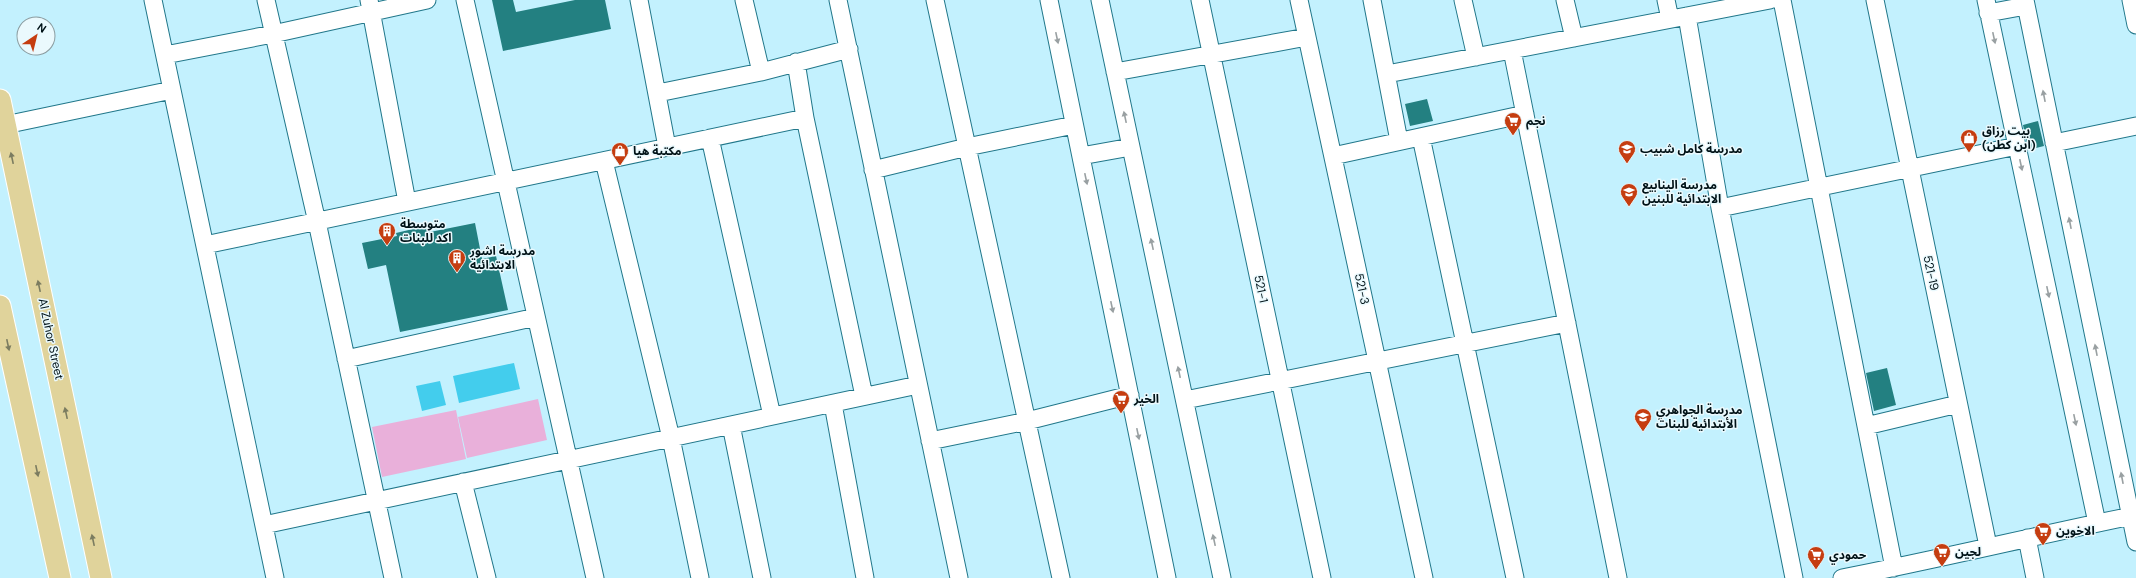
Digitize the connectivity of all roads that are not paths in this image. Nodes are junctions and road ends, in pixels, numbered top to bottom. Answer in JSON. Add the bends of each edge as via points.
{"nodes":[{"id":1,"x":153,"y":0,"type":"edge"},
{"id":2,"x":266,"y":0,"type":"edge"},
{"id":3,"x":427,"y":0,"type":"edge"},
{"id":4,"x":465,"y":0,"type":"edge"},
{"id":5,"x":639,"y":0,"type":"edge"},
{"id":6,"x":744,"y":0,"type":"edge"},
{"id":7,"x":838,"y":0,"type":"edge"},
{"id":8,"x":936,"y":0,"type":"edge"},
{"id":9,"x":1049,"y":0,"type":"edge"},
{"id":10,"x":1100,"y":0,"type":"edge"},
{"id":11,"x":1200,"y":0,"type":"edge"},
{"id":12,"x":1299,"y":0,"type":"edge"},
{"id":13,"x":1372,"y":0,"type":"edge"},
{"id":14,"x":1462,"y":0,"type":"edge"},
{"id":15,"x":1565,"y":0,"type":"edge"},
{"id":16,"x":1666,"y":0,"type":"edge"},
{"id":17,"x":1770,"y":0,"type":"edge"},
{"id":18,"x":1782,"y":0,"type":"edge"},
{"id":19,"x":1875,"y":0,"type":"edge"},
{"id":20,"x":2131,"y":0,"type":"edge"},
{"id":21,"x":2026,"y":3,"type":"edge"},
{"id":22,"x":370,"y":6,"type":"edge"},
{"id":23,"x":1987,"y":6,"type":"edge"},
{"id":24,"x":1687,"y":16,"type":"junction"},
{"id":25,"x":1670,"y":19,"type":"junction"},
{"id":26,"x":2136,"y":25,"type":"edge"},
{"id":27,"x":273,"y":34,"type":"junction"},
{"id":28,"x":1307,"y":37,"type":"junction"},
{"id":29,"x":1574,"y":38,"type":"junction"},
{"id":30,"x":849,"y":50,"type":"junction"},
{"id":31,"x":1512,"y":50,"type":"junction"},
{"id":32,"x":165,"y":55,"type":"junction"},
{"id":33,"x":1212,"y":55,"type":"junction"},
{"id":34,"x":1476,"y":57,"type":"junction"},
{"id":35,"x":796,"y":62,"type":"junction"},
{"id":36,"x":761,"y":72,"type":"junction"},
{"id":37,"x":1115,"y":72,"type":"junction"},
{"id":38,"x":1387,"y":74,"type":"junction"},
{"id":39,"x":172,"y":90,"type":"junction"},
{"id":40,"x":658,"y":93,"type":"junction"},
{"id":41,"x":0,"y":100,"type":"edge"},
{"id":42,"x":1524,"y":114,"type":"junction"},
{"id":43,"x":805,"y":118,"type":"junction"},
{"id":44,"x":5,"y":125,"type":"junction"},
{"id":45,"x":1074,"y":125,"type":"junction"},
{"id":46,"x":2136,"y":126,"type":"edge"},
{"id":47,"x":1421,"y":137,"type":"junction"},
{"id":48,"x":710,"y":138,"type":"junction"},
{"id":49,"x":1399,"y":141,"type":"junction"},
{"id":50,"x":2054,"y":143,"type":"junction"},
{"id":51,"x":2017,"y":146,"type":"junction"},
{"id":52,"x":667,"y":147,"type":"junction"},
{"id":53,"x":967,"y":147,"type":"junction"},
{"id":54,"x":1131,"y":147,"type":"junction"},
{"id":55,"x":1081,"y":156,"type":"junction"},
{"id":56,"x":1333,"y":156,"type":"junction"},
{"id":57,"x":604,"y":160,"type":"junction"},
{"id":58,"x":1910,"y":168,"type":"junction"},
{"id":59,"x":873,"y":170,"type":"junction"},
{"id":60,"x":506,"y":181,"type":"junction"},
{"id":61,"x":1819,"y":187,"type":"junction"},
{"id":62,"x":407,"y":202,"type":"junction"},
{"id":63,"x":1720,"y":208,"type":"junction"},
{"id":64,"x":317,"y":222,"type":"junction"},
{"id":65,"x":205,"y":245,"type":"junction"},
{"id":66,"x":0,"y":306,"type":"edge"},
{"id":67,"x":536,"y":317,"type":"junction"},
{"id":68,"x":1567,"y":323,"type":"junction"},
{"id":69,"x":1465,"y":344,"type":"junction"},
{"id":70,"x":346,"y":359,"type":"junction"},
{"id":71,"x":1377,"y":361,"type":"junction"},
{"id":72,"x":1281,"y":381,"type":"junction"},
{"id":73,"x":918,"y":385,"type":"junction"},
{"id":74,"x":1130,"y":395,"type":"junction"},
{"id":75,"x":864,"y":396,"type":"junction"},
{"id":76,"x":1184,"y":400,"type":"junction"},
{"id":77,"x":833,"y":404,"type":"junction"},
{"id":78,"x":1958,"y":404,"type":"junction"},
{"id":79,"x":772,"y":416,"type":"junction"},
{"id":80,"x":1027,"y":421,"type":"junction"},
{"id":81,"x":731,"y":425,"type":"junction"},
{"id":82,"x":1866,"y":426,"type":"junction"},
{"id":83,"x":671,"y":438,"type":"junction"},
{"id":84,"x":930,"y":442,"type":"junction"},
{"id":85,"x":568,"y":460,"type":"junction"},
{"id":86,"x":464,"y":482,"type":"junction"},
{"id":87,"x":376,"y":501,"type":"junction"},
{"id":88,"x":2133,"y":515,"type":"edge"},
{"id":89,"x":2097,"y":523,"type":"junction"},
{"id":90,"x":264,"y":525,"type":"junction"},
{"id":91,"x":2027,"y":538,"type":"junction"},
{"id":92,"x":2136,"y":542,"type":"edge"},
{"id":93,"x":1988,"y":546,"type":"junction"},
{"id":94,"x":1894,"y":568,"type":"junction"},
{"id":95,"x":1915,"y":571,"type":"edge"},
{"id":96,"x":60,"y":578,"type":"edge"},
{"id":97,"x":102,"y":578,"type":"edge"},
{"id":98,"x":275,"y":578,"type":"edge"},
{"id":99,"x":393,"y":578,"type":"edge"},
{"id":100,"x":487,"y":578,"type":"edge"},
{"id":101,"x":595,"y":578,"type":"edge"},
{"id":102,"x":700,"y":578,"type":"edge"},
{"id":103,"x":762,"y":578,"type":"edge"},
{"id":104,"x":865,"y":578,"type":"edge"},
{"id":105,"x":959,"y":578,"type":"edge"},
{"id":106,"x":1061,"y":578,"type":"edge"},
{"id":107,"x":1167,"y":578,"type":"edge"},
{"id":108,"x":1222,"y":578,"type":"edge"},
{"id":109,"x":1322,"y":578,"type":"edge"},
{"id":110,"x":1424,"y":578,"type":"edge"},
{"id":111,"x":1515,"y":578,"type":"edge"},
{"id":112,"x":1618,"y":578,"type":"edge"},
{"id":113,"x":1794,"y":578,"type":"edge"},
{"id":114,"x":1842,"y":578,"type":"edge"},
{"id":115,"x":2035,"y":578,"type":"edge"}],
"edges":[{"from":1,"to":32,"type":"street"},
{"from":2,"to":27,"type":"street"},
{"from":3,"to":22,"type":"street"},
{"from":4,"to":60,"type":"street"},
{"from":5,"to":40,"type":"street"},
{"from":6,"to":36,"type":"street"},
{"from":7,"to":30,"type":"street"},
{"from":8,"to":53,"type":"street"},
{"from":9,"to":45,"type":"street","one_way":true},
{"from":10,"to":37,"type":"street"},
{"from":11,"to":33,"type":"street","name":"521-1"},
{"from":12,"to":28,"type":"street","name":"521-3"},
{"from":13,"to":38,"type":"street"},
{"from":14,"to":34,"type":"street"},
{"from":15,"to":29,"type":"street"},
{"from":16,"to":25,"type":"street"},
{"from":17,"to":24,"type":"street"},
{"from":18,"to":61,"type":"street"},
{"from":19,"to":58,"type":"street","name":"521-19"},
{"from":20,"to":26,"type":"street"},
{"from":21,"to":23,"type":"street"},
{"from":50,"to":21,"type":"street","one_way":true},
{"from":22,"to":27,"type":"street"},
{"from":22,"to":62,"type":"street"},
{"from":23,"to":51,"type":"street","one_way":true},
{"from":24,"to":25,"type":"street"},
{"from":24,"to":63,"type":"street"},
{"from":25,"to":29,"type":"street"},
{"from":27,"to":32,"type":"street"},
{"from":27,"to":64,"type":"street"},
{"from":28,"to":33,"type":"street"},
{"from":28,"to":56,"type":"street","name":"521-3"},
{"from":29,"to":31,"type":"street"},
{"from":30,"to":35,"type":"street"},
{"from":30,"to":59,"type":"street"},
{"from":31,"to":34,"type":"street"},
{"from":31,"to":42,"type":"street"},
{"from":32,"to":39,"type":"street"},
{"from":33,"to":37,"type":"street"},
{"from":33,"to":72,"type":"street","name":"521-1"},
{"from":34,"to":38,"type":"street"},
{"from":35,"to":36,"type":"street"},
{"from":35,"to":43,"type":"street"},
{"from":36,"to":40,"type":"street"},
{"from":54,"to":37,"type":"street","one_way":true},
{"from":38,"to":49,"type":"street"},
{"from":39,"to":44,"type":"street"},
{"from":39,"to":65,"type":"street"},
{"from":40,"to":52,"type":"street"},
{"from":41,"to":44,"type":"main road","name":"Al Zuhor Street"},
{"from":42,"to":47,"type":"street"},
{"from":42,"to":68,"type":"street"},
{"from":43,"to":48,"type":"street"},
{"from":43,"to":75,"type":"street"},
{"from":97,"to":44,"type":"main road","name":"Al Zuhor Street","one_way":true},
{"from":45,"to":53,"type":"street"},
{"from":45,"to":55,"type":"street"},
{"from":46,"to":50,"type":"street"},
{"from":47,"to":49,"type":"street"},
{"from":47,"to":69,"type":"street"},
{"from":48,"to":52,"type":"street"},
{"from":48,"to":79,"type":"street"},
{"from":49,"to":56,"type":"street"},
{"from":88,"to":50,"type":"street","one_way":true},
{"from":51,"to":58,"type":"street"},
{"from":51,"to":89,"type":"street","one_way":true},
{"from":52,"to":57,"type":"street"},
{"from":53,"to":59,"type":"street"},
{"from":53,"to":80,"type":"street"},
{"from":54,"to":55,"type":"street"},
{"from":76,"to":54,"type":"street","one_way":true},
{"from":55,"to":74,"type":"street","one_way":true},
{"from":56,"to":71,"type":"street","name":"521-3"},
{"from":57,"to":60,"type":"street"},
{"from":57,"to":83,"type":"street"},
{"from":58,"to":61,"type":"street"},
{"from":58,"to":78,"type":"street","name":"521-19"},
{"from":59,"to":73,"type":"street"},
{"from":60,"to":62,"type":"street"},
{"from":60,"to":67,"type":"street"},
{"from":61,"to":63,"type":"street"},
{"from":61,"to":82,"type":"street"},
{"from":62,"to":64,"type":"street"},
{"from":63,"to":113,"type":"street"},
{"from":64,"to":65,"type":"street"},
{"from":64,"to":70,"type":"street"},
{"from":65,"to":90,"type":"street"},
{"from":66,"to":96,"type":"main road","one_way":true},
{"from":67,"to":70,"type":"street"},
{"from":67,"to":85,"type":"street"},
{"from":68,"to":69,"type":"street"},
{"from":68,"to":112,"type":"street"},
{"from":69,"to":71,"type":"street"},
{"from":69,"to":111,"type":"street"},
{"from":70,"to":87,"type":"street"},
{"from":71,"to":72,"type":"street"},
{"from":71,"to":110,"type":"street","name":"521-3"},
{"from":72,"to":76,"type":"street"},
{"from":72,"to":109,"type":"street","name":"521-1"},
{"from":73,"to":75,"type":"street"},
{"from":73,"to":84,"type":"street"},
{"from":74,"to":80,"type":"street"},
{"from":74,"to":107,"type":"street","one_way":true},
{"from":75,"to":77,"type":"street"},
{"from":108,"to":76,"type":"street","one_way":true},
{"from":77,"to":79,"type":"street"},
{"from":77,"to":104,"type":"street"},
{"from":78,"to":82,"type":"street"},
{"from":78,"to":93,"type":"street","name":"521-19"},
{"from":79,"to":81,"type":"street"},
{"from":80,"to":84,"type":"street"},
{"from":80,"to":106,"type":"street"},
{"from":81,"to":83,"type":"street"},
{"from":81,"to":103,"type":"street"},
{"from":82,"to":94,"type":"street"},
{"from":83,"to":85,"type":"street"},
{"from":83,"to":102,"type":"street"},
{"from":84,"to":105,"type":"street"},
{"from":85,"to":86,"type":"street"},
{"from":85,"to":101,"type":"street"},
{"from":86,"to":87,"type":"street"},
{"from":86,"to":100,"type":"street"},
{"from":87,"to":90,"type":"street"},
{"from":87,"to":99,"type":"street"},
{"from":88,"to":89,"type":"street"},
{"from":88,"to":92,"type":"street"},
{"from":89,"to":91,"type":"street"},
{"from":90,"to":98,"type":"street"},
{"from":91,"to":93,"type":"street"},
{"from":91,"to":115,"type":"street"},
{"from":93,"to":95,"type":"street"},
{"from":94,"to":95,"type":"street"},
{"from":94,"to":114,"type":"street"}]}
